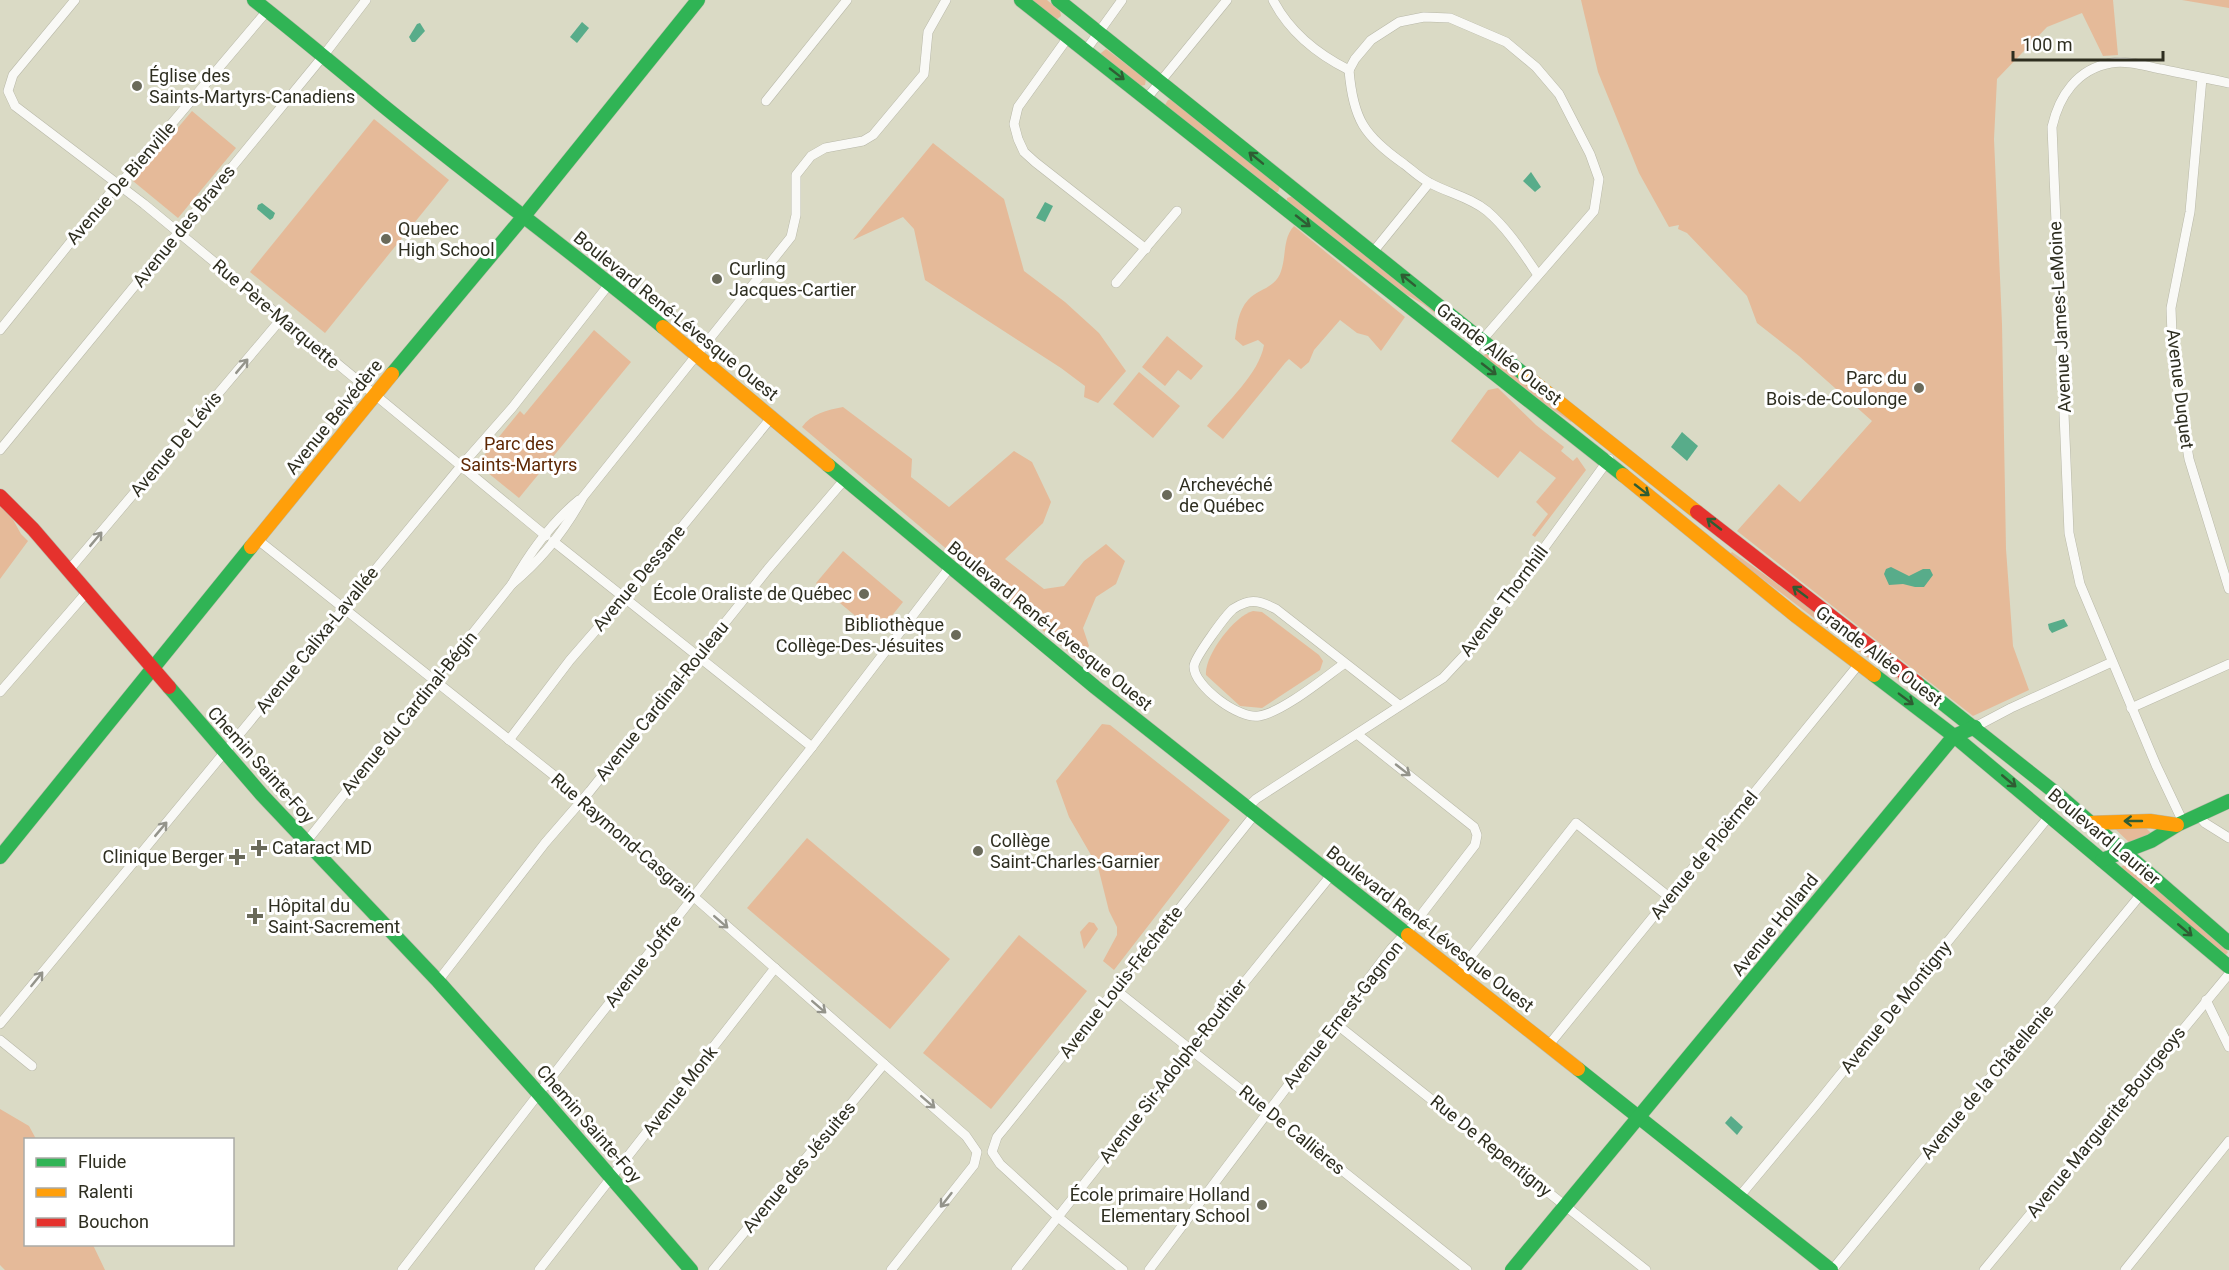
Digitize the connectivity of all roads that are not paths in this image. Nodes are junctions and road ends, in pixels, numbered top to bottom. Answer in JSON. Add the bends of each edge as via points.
{"nodes":[{"id":1,"x":75,"y":0,"type":"edge"},
{"id":2,"x":254,"y":0,"type":"edge"},
{"id":3,"x":366,"y":0,"type":"edge"},
{"id":4,"x":698,"y":0,"type":"edge"},
{"id":5,"x":847,"y":0,"type":"edge"},
{"id":6,"x":946,"y":0,"type":"edge"},
{"id":7,"x":1021,"y":0,"type":"edge"},
{"id":8,"x":1058,"y":0,"type":"edge"},
{"id":9,"x":1122,"y":0,"type":"edge"},
{"id":10,"x":1227,"y":0,"type":"edge"},
{"id":11,"x":1273,"y":0,"type":"edge"},
{"id":12,"x":267,"y":10,"type":"junction"},
{"id":13,"x":1098,"y":32,"type":"junction"},
{"id":14,"x":1069,"y":36,"type":"junction"},
{"id":15,"x":1086,"y":50,"type":"junction"},
{"id":16,"x":324,"y":55,"type":"junction"},
{"id":17,"x":1349,"y":70,"type":"junction"},
{"id":18,"x":2202,"y":78,"type":"junction"},
{"id":19,"x":1161,"y":81,"type":"junction"},
{"id":20,"x":2229,"y":82,"type":"edge"},
{"id":21,"x":1146,"y":98,"type":"junction"},
{"id":22,"x":766,"y":101,"type":"dead end"},
{"id":23,"x":1429,"y":183,"type":"junction"},
{"id":24,"x":119,"y":184,"type":"junction"},
{"id":25,"x":1290,"y":185,"type":"junction"},
{"id":26,"x":1278,"y":201,"type":"junction"},
{"id":27,"x":1177,"y":210,"type":"dead end"},
{"id":28,"x":524,"y":216,"type":"junction"},
{"id":29,"x":178,"y":232,"type":"junction"},
{"id":30,"x":1146,"y":249,"type":"junction"},
{"id":31,"x":1373,"y":252,"type":"junction"},
{"id":32,"x":1538,"y":275,"type":"junction"},
{"id":33,"x":610,"y":283,"type":"junction"},
{"id":34,"x":1116,"y":283,"type":"dead end"},
{"id":35,"x":282,"y":318,"type":"junction"},
{"id":36,"x":0,"y":330,"type":"edge"},
{"id":37,"x":1482,"y":339,"type":"junction"},
{"id":38,"x":1470,"y":354,"type":"junction"},
{"id":39,"x":696,"y":356,"type":"junction"},
{"id":40,"x":374,"y":395,"type":"junction"},
{"id":41,"x":771,"y":418,"type":"junction"},
{"id":42,"x":1617,"y":448,"type":"junction"},
{"id":43,"x":0,"y":450,"type":"edge"},
{"id":44,"x":1607,"y":462,"type":"junction"},
{"id":45,"x":461,"y":466,"type":"junction"},
{"id":46,"x":845,"y":479,"type":"junction"},
{"id":47,"x":0,"y":496,"type":"edge"},
{"id":48,"x":550,"y":539,"type":"junction"},
{"id":49,"x":258,"y":540,"type":"junction"},
{"id":50,"x":950,"y":567,"type":"junction"},
{"id":51,"x":69,"y":570,"type":"junction"},
{"id":52,"x":2229,"y":589,"type":"edge"},
{"id":53,"x":87,"y":592,"type":"junction"},
{"id":54,"x":623,"y":599,"type":"junction"},
{"id":55,"x":344,"y":609,"type":"junction"},
{"id":56,"x":698,"y":657,"type":"junction"},
{"id":57,"x":2112,"y":662,"type":"junction"},
{"id":58,"x":1345,"y":663,"type":"junction"},
{"id":59,"x":1859,"y":664,"type":"junction"},
{"id":60,"x":2229,"y":664,"type":"edge"},
{"id":61,"x":153,"y":669,"type":"junction"},
{"id":62,"x":435,"y":681,"type":"junction"},
{"id":63,"x":0,"y":692,"type":"edge"},
{"id":64,"x":1399,"y":705,"type":"junction"},
{"id":65,"x":2132,"y":708,"type":"junction"},
{"id":66,"x":1975,"y":727,"type":"junction"},
{"id":67,"x":1357,"y":734,"type":"junction"},
{"id":68,"x":1954,"y":736,"type":"junction"},
{"id":69,"x":508,"y":740,"type":"junction"},
{"id":70,"x":812,"y":747,"type":"junction"},
{"id":71,"x":225,"y":753,"type":"junction"},
{"id":72,"x":2229,"y":801,"type":"edge"},
{"id":73,"x":581,"y":802,"type":"junction"},
{"id":74,"x":1251,"y":811,"type":"junction"},
{"id":75,"x":2050,"y":815,"type":"junction"},
{"id":76,"x":2198,"y":815,"type":"junction"},
{"id":77,"x":2089,"y":823,"type":"junction"},
{"id":78,"x":2180,"y":823,"type":"junction"},
{"id":79,"x":2229,"y":838,"type":"edge"},
{"id":80,"x":306,"y":842,"type":"junction"},
{"id":81,"x":2122,"y":851,"type":"junction"},
{"id":82,"x":0,"y":857,"type":"edge"},
{"id":83,"x":2102,"y":860,"type":"junction"},
{"id":84,"x":1332,"y":874,"type":"junction"},
{"id":85,"x":2142,"y":893,"type":"junction"},
{"id":86,"x":1669,"y":897,"type":"junction"},
{"id":87,"x":693,"y":898,"type":"junction"},
{"id":88,"x":1406,"y":933,"type":"junction"},
{"id":89,"x":2229,"y":944,"type":"edge"},
{"id":90,"x":2229,"y":967,"type":"edge"},
{"id":91,"x":775,"y":969,"type":"junction"},
{"id":92,"x":1457,"y":974,"type":"junction"},
{"id":93,"x":2229,"y":974,"type":"edge"},
{"id":94,"x":438,"y":981,"type":"junction"},
{"id":95,"x":1116,"y":990,"type":"junction"},
{"id":96,"x":2206,"y":1000,"type":"junction"},
{"id":97,"x":1335,"y":1023,"type":"junction"},
{"id":98,"x":0,"y":1024,"type":"edge"},
{"id":99,"x":0,"y":1040,"type":"edge"},
{"id":100,"x":1548,"y":1046,"type":"junction"},
{"id":101,"x":2229,"y":1047,"type":"edge"},
{"id":102,"x":1191,"y":1049,"type":"junction"},
{"id":103,"x":884,"y":1064,"type":"junction"},
{"id":104,"x":32,"y":1066,"type":"dead end"},
{"id":105,"x":539,"y":1094,"type":"junction"},
{"id":106,"x":1269,"y":1111,"type":"junction"},
{"id":107,"x":1638,"y":1118,"type":"junction"},
{"id":108,"x":2229,"y":1141,"type":"edge"},
{"id":109,"x":612,"y":1177,"type":"junction"},
{"id":110,"x":1738,"y":1197,"type":"junction"},
{"id":111,"x":1565,"y":1205,"type":"junction"},
{"id":112,"x":1058,"y":1217,"type":"junction"},
{"id":113,"x":402,"y":1270,"type":"edge"},
{"id":114,"x":539,"y":1270,"type":"edge"},
{"id":115,"x":691,"y":1270,"type":"edge"},
{"id":116,"x":713,"y":1270,"type":"edge"},
{"id":117,"x":891,"y":1270,"type":"edge"},
{"id":118,"x":1016,"y":1270,"type":"edge"},
{"id":119,"x":1123,"y":1270,"type":"edge"},
{"id":120,"x":1149,"y":1270,"type":"edge"},
{"id":121,"x":1467,"y":1270,"type":"edge"},
{"id":122,"x":1512,"y":1270,"type":"edge"},
{"id":123,"x":1646,"y":1270,"type":"edge"},
{"id":124,"x":1831,"y":1270,"type":"edge"},
{"id":125,"x":1984,"y":1270,"type":"edge"},
{"id":126,"x":2125,"y":1270,"type":"edge"}],
"edges":[{"from":1,"to":24,"type":"street","name":"Rue Père-Marquette","via":[[13,75],[8,92],[15,106]]},
{"from":2,"to":12,"type":"main road","name":"Boulevard René-Lévesque Ouest"},
{"from":3,"to":16,"type":"street","name":"Avenue des Braves"},
{"from":4,"to":28,"type":"main road","name":"Avenue Belvédère"},
{"from":5,"to":22,"type":"street"},
{"from":6,"to":39,"type":"street","name":"Avenue du Cardinal-Bégin","via":[[928,32],[924,74],[873,135],[863,141],[825,148],[811,156],[796,175],[796,215],[791,237]]},
{"from":7,"to":14,"type":"main road","name":"Grande Allée Ouest"},
{"from":8,"to":13,"type":"main road","name":"Grande Allée Ouest"},
{"from":9,"to":13,"type":"street"},
{"from":10,"to":19,"type":"street"},
{"from":11,"to":17,"type":"street","via":[[1307,44]]},
{"from":12,"to":16,"type":"main road","name":"Boulevard René-Lévesque Ouest"},
{"from":12,"to":24,"type":"street","name":"Avenue De Bienville"},
{"from":13,"to":15,"type":"street"},
{"from":13,"to":19,"type":"main road","name":"Grande Allée Ouest"},
{"from":14,"to":15,"type":"main road","name":"Grande Allée Ouest"},
{"from":14,"to":30,"type":"street","via":[[1018,107],[1014,124],[1018,139],[1035,162]]},
{"from":15,"to":21,"type":"main road","name":"Grande Allée Ouest","one_way":true},
{"from":16,"to":28,"type":"main road","name":"Boulevard René-Lévesque Ouest"},
{"from":16,"to":29,"type":"street","name":"Avenue des Braves"},
{"from":17,"to":23,"type":"street","via":[[1359,119],[1374,141]]},
{"from":17,"to":32,"type":"street","via":[[1371,40],[1399,22],[1424,17],[1450,18],[1506,42],[1536,67],[1559,94],[1599,179],[1594,211]]},
{"from":18,"to":20,"type":"street","name":"Avenue James-LeMoine"},
{"from":18,"to":52,"type":"street","name":"Avenue Duquet","via":[[2190,212],[2171,308],[2173,362],[2189,459]]},
{"from":18,"to":57,"type":"street","name":"Avenue James-LeMoine","via":[[2112,63],[2091,70],[2074,82],[2064,93],[2052,127],[2070,533],[2080,584]]},
{"from":19,"to":21,"type":"street"},
{"from":25,"to":19,"type":"main road","name":"Grande Allée Ouest","one_way":true},
{"from":21,"to":26,"type":"main road","name":"Grande Allée Ouest"},
{"from":23,"to":31,"type":"street"},
{"from":23,"to":32,"type":"street","via":[[1486,210]]},
{"from":24,"to":29,"type":"street","name":"Rue Père-Marquette"},
{"from":24,"to":36,"type":"street","name":"Avenue De Bienville"},
{"from":25,"to":26,"type":"main road"},
{"from":25,"to":31,"type":"main road","name":"Grande Allée Ouest"},
{"from":26,"to":38,"type":"main road","name":"Grande Allée Ouest","one_way":true},
{"from":27,"to":30,"type":"street"},
{"from":28,"to":33,"type":"main road","name":"Boulevard René-Lévesque Ouest"},
{"from":28,"to":40,"type":"main road","name":"Avenue Belvédère"},
{"from":29,"to":35,"type":"street","name":"Rue Père-Marquette"},
{"from":29,"to":43,"type":"street","name":"Avenue des Braves"},
{"from":30,"to":34,"type":"street"},
{"from":37,"to":31,"type":"main road","name":"Grande Allée Ouest","one_way":true},
{"from":32,"to":37,"type":"street"},
{"from":33,"to":39,"type":"main road","name":"Boulevard René-Lévesque Ouest"},
{"from":33,"to":45,"type":"street","name":"Avenue Calixa-Lavallée"},
{"from":35,"to":40,"type":"street","name":"Rue Père-Marquette"},
{"from":51,"to":35,"type":"street","name":"Avenue De Lévis","one_way":true},
{"from":37,"to":38,"type":"street"},
{"from":37,"to":42,"type":"main road","name":"Grande Allée Ouest"},
{"from":38,"to":44,"type":"main road","name":"Grande Allée Ouest","one_way":true},
{"from":39,"to":41,"type":"main road","name":"Boulevard René-Lévesque Ouest"},
{"from":39,"to":48,"type":"street","name":"Avenue du Cardinal-Bégin","via":[[583,497],[573,515]]},
{"from":40,"to":45,"type":"street","name":"Rue Père-Marquette"},
{"from":40,"to":49,"type":"main road","name":"Avenue Belvédère"},
{"from":41,"to":46,"type":"main road","name":"Boulevard René-Lévesque Ouest"},
{"from":41,"to":54,"type":"street","name":"Avenue Dessane"},
{"from":42,"to":44,"type":"street","name":"Avenue Thornhill"},
{"from":66,"to":42,"type":"main road","name":"Grande Allée Ouest","one_way":true},
{"from":44,"to":59,"type":"main road","name":"Grande Allée Ouest","one_way":true},
{"from":44,"to":64,"type":"street","name":"Avenue Thornhill","via":[[1471,648],[1443,678]]},
{"from":45,"to":48,"type":"street","name":"Rue Père-Marquette"},
{"from":45,"to":55,"type":"street","name":"Avenue Calixa-Lavallée"},
{"from":46,"to":50,"type":"main road","name":"Boulevard René-Lévesque Ouest"},
{"from":46,"to":56,"type":"street","name":"Avenue Cardinal-Rouleau"},
{"from":47,"to":51,"type":"main road","name":"Chemin Sainte-Foy"},
{"from":48,"to":54,"type":"street","name":"Rue Père-Marquette"},
{"from":48,"to":62,"type":"street","name":"Avenue du Cardinal-Bégin","via":[[529,570],[512,584]]},
{"from":49,"to":55,"type":"street","name":"Rue Raymond-Casgrain"},
{"from":49,"to":61,"type":"main road","name":"Avenue Belvédère"},
{"from":50,"to":70,"type":"street","name":"Avenue Joffre"},
{"from":50,"to":74,"type":"main road","name":"Boulevard René-Lévesque Ouest"},
{"from":51,"to":53,"type":"main road","name":"Chemin Sainte-Foy"},
{"from":53,"to":61,"type":"main road","name":"Chemin Sainte-Foy"},
{"from":53,"to":63,"type":"street"},
{"from":54,"to":56,"type":"street","name":"Rue Père-Marquette"},
{"from":54,"to":69,"type":"street","name":"Avenue Dessane"},
{"from":55,"to":62,"type":"street","name":"Rue Raymond-Casgrain"},
{"from":55,"to":71,"type":"street","name":"Avenue Calixa-Lavallée"},
{"from":56,"to":70,"type":"street","name":"Rue Père-Marquette"},
{"from":56,"to":73,"type":"street","name":"Avenue Cardinal-Rouleau"},
{"from":57,"to":65,"type":"street","name":"Avenue James-LeMoine"},
{"from":57,"to":66,"type":"street","name":"Avenue Holland"},
{"from":58,"to":58,"type":"street","via":[[1276,609],[1256,601],[1233,609],[1194,666],[1196,677],[1220,700],[1236,712],[1258,717]]},
{"from":58,"to":64,"type":"street"},
{"from":59,"to":68,"type":"main road","name":"Grande Allée Ouest","one_way":true},
{"from":59,"to":86,"type":"street","name":"Avenue de Ploërmel"},
{"from":60,"to":65,"type":"street"},
{"from":61,"to":71,"type":"main road","name":"Chemin Sainte-Foy"},
{"from":61,"to":82,"type":"main road","name":"Avenue Belvédère"},
{"from":62,"to":69,"type":"street","name":"Rue Raymond-Casgrain"},
{"from":62,"to":80,"type":"street","name":"Avenue du Cardinal-Bégin"},
{"from":64,"to":67,"type":"street","name":"Avenue Thornhill"},
{"from":65,"to":78,"type":"street","name":"Avenue James-LeMoine"},
{"from":66,"to":68,"type":"main road","name":"Avenue Holland"},
{"from":66,"to":77,"type":"main road","name":"Boulevard Laurier"},
{"from":67,"to":74,"type":"street","name":"Avenue Thornhill","via":[[1256,799]]},
{"from":67,"to":88,"type":"street","name":"Avenue Ernest-Gagnon","one_way":true,"via":[[1474,828],[1477,835],[1475,844]]},
{"from":68,"to":75,"type":"main road","name":"Boulevard Laurier","one_way":true},
{"from":68,"to":107,"type":"main road","name":"Avenue Holland"},
{"from":69,"to":73,"type":"street","name":"Rue Raymond-Casgrain"},
{"from":70,"to":87,"type":"street","name":"Avenue Joffre"},
{"from":71,"to":80,"type":"main road","name":"Chemin Sainte-Foy"},
{"from":98,"to":71,"type":"street","name":"Avenue Calixa-Lavallée","one_way":true},
{"from":72,"to":76,"type":"main road"},
{"from":73,"to":87,"type":"street","name":"Rue Raymond-Casgrain"},
{"from":73,"to":94,"type":"street","name":"Avenue Cardinal-Rouleau","via":[[544,843]]},
{"from":74,"to":84,"type":"main road","name":"Boulevard René-Lévesque Ouest"},
{"from":74,"to":95,"type":"street","name":"Avenue Louis-Fréchette"},
{"from":75,"to":83,"type":"main road","name":"Boulevard Laurier"},
{"from":75,"to":110,"type":"street","name":"Avenue De Montigny"},
{"from":76,"to":78,"type":"main road"},
{"from":76,"to":79,"type":"street"},
{"from":78,"to":77,"type":"main road","one_way":true},
{"from":77,"to":81,"type":"main road","name":"Boulevard Laurier"},
{"from":78,"to":81,"type":"main road","via":[[2134,849]]},
{"from":80,"to":94,"type":"main road","name":"Chemin Sainte-Foy"},
{"from":81,"to":83,"type":"main road"},
{"from":81,"to":89,"type":"main road","name":"Boulevard Laurier"},
{"from":83,"to":85,"type":"main road","name":"Boulevard Laurier"},
{"from":84,"to":88,"type":"main road","name":"Boulevard René-Lévesque Ouest"},
{"from":84,"to":102,"type":"street","name":"Avenue Sir-Adolphe-Routhier"},
{"from":85,"to":90,"type":"main road","name":"Boulevard Laurier","one_way":true},
{"from":85,"to":124,"type":"street","name":"Avenue de la Châtellenie"},
{"from":86,"to":92,"type":"street","via":[[1576,823]]},
{"from":86,"to":100,"type":"street","name":"Avenue de Ploërmel"},
{"from":87,"to":91,"type":"street","name":"Rue Raymond-Casgrain","one_way":true},
{"from":87,"to":105,"type":"street","name":"Avenue Joffre"},
{"from":88,"to":92,"type":"main road","name":"Boulevard René-Lévesque Ouest"},
{"from":88,"to":97,"type":"street","name":"Avenue Ernest-Gagnon"},
{"from":91,"to":103,"type":"street","name":"Rue Raymond-Casgrain","one_way":true},
{"from":91,"to":109,"type":"street","name":"Avenue Monk"},
{"from":92,"to":100,"type":"main road","name":"Boulevard René-Lévesque Ouest"},
{"from":93,"to":96,"type":"street","name":"Avenue Marguerite-Bourgeoys"},
{"from":94,"to":105,"type":"main road","name":"Chemin Sainte-Foy"},
{"from":95,"to":102,"type":"street","name":"Rue De Callières"},
{"from":95,"to":112,"type":"street","name":"Avenue Louis-Fréchette","via":[[997,1137],[992,1152]]},
{"from":96,"to":101,"type":"street"},
{"from":96,"to":125,"type":"street","name":"Avenue Marguerite-Bourgeoys"},
{"from":97,"to":106,"type":"street","name":"Avenue Ernest-Gagnon"},
{"from":97,"to":111,"type":"street","name":"Rue De Repentigny"},
{"from":99,"to":104,"type":"street"},
{"from":100,"to":107,"type":"main road","name":"Boulevard René-Lévesque Ouest"},
{"from":102,"to":106,"type":"street","name":"Rue De Callières"},
{"from":102,"to":112,"type":"street","name":"Avenue Sir-Adolphe-Routhier"},
{"from":103,"to":116,"type":"street","name":"Avenue des Jésuites"},
{"from":103,"to":117,"type":"street","name":"Rue Raymond-Casgrain","one_way":true,"via":[[966,1136],[977,1152],[974,1165]]},
{"from":105,"to":109,"type":"main road","name":"Chemin Sainte-Foy"},
{"from":105,"to":113,"type":"street","name":"Avenue Joffre"},
{"from":106,"to":120,"type":"street","name":"Avenue Ernest-Gagnon"},
{"from":106,"to":121,"type":"street","name":"Rue De Callières"},
{"from":107,"to":110,"type":"main road","name":"Boulevard René-Lévesque Ouest"},
{"from":107,"to":111,"type":"main road","name":"Avenue Holland"},
{"from":108,"to":126,"type":"street"},
{"from":109,"to":114,"type":"street","name":"Avenue Monk"},
{"from":109,"to":115,"type":"main road","name":"Chemin Sainte-Foy"},
{"from":110,"to":124,"type":"main road","name":"Boulevard René-Lévesque Ouest"},
{"from":111,"to":122,"type":"main road","name":"Avenue Holland"},
{"from":111,"to":123,"type":"street","name":"Rue De Repentigny"},
{"from":112,"to":118,"type":"street","name":"Avenue Sir-Adolphe-Routhier"},
{"from":112,"to":119,"type":"street"}]}
